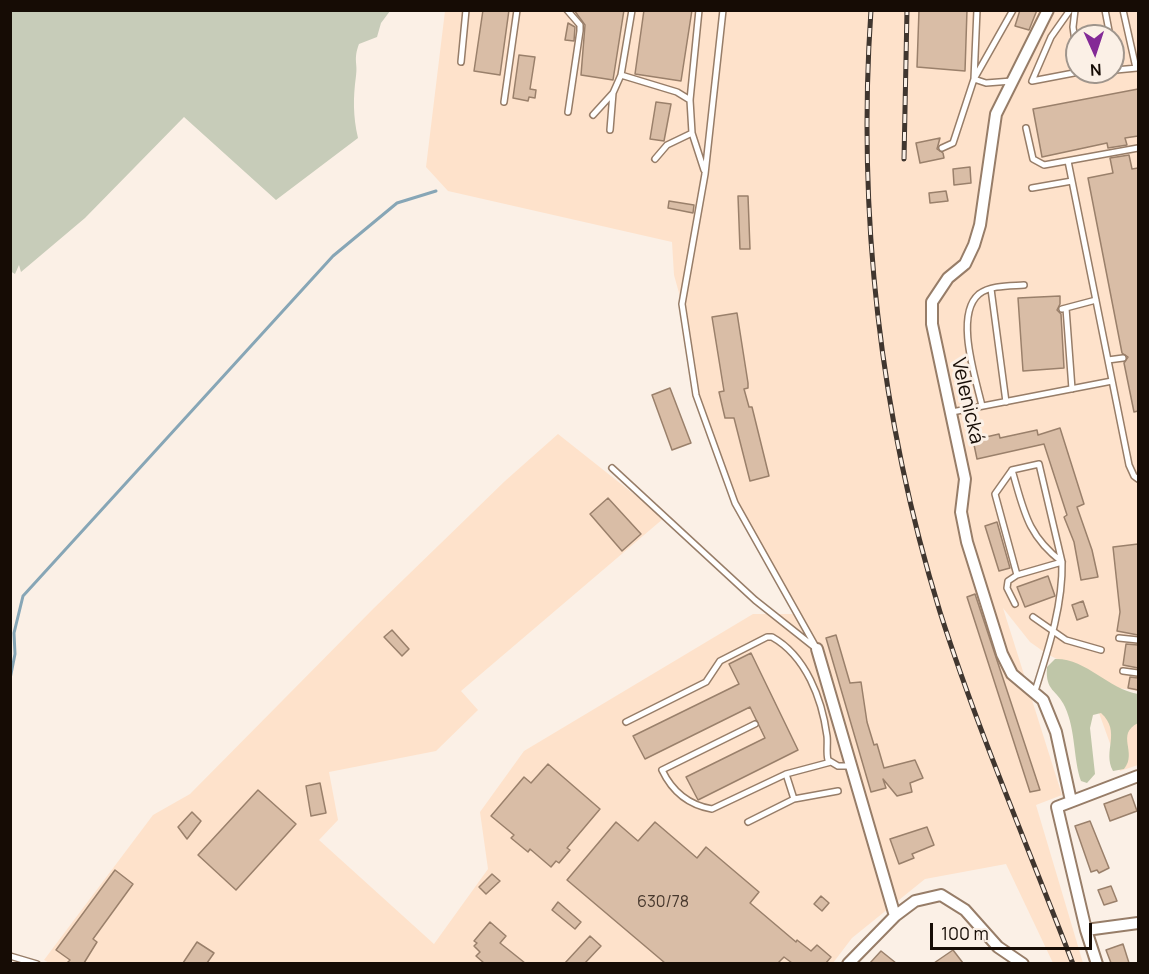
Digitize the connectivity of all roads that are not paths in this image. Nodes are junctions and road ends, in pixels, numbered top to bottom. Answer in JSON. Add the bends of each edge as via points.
{"nodes":[{"id":1,"x":466,"y":10,"type":"edge"},
{"id":2,"x":516,"y":10,"type":"edge"},
{"id":3,"x":567,"y":10,"type":"edge"},
{"id":4,"x":632,"y":10,"type":"edge"},
{"id":5,"x":699,"y":10,"type":"edge"},
{"id":6,"x":723,"y":10,"type":"edge"},
{"id":7,"x":977,"y":10,"type":"edge"},
{"id":8,"x":1013,"y":10,"type":"edge"},
{"id":9,"x":1048,"y":10,"type":"edge"},
{"id":10,"x":1070,"y":10,"type":"edge"},
{"id":11,"x":1123,"y":10,"type":"edge"},
{"id":12,"x":460,"y":62,"type":"dead end"},
{"id":13,"x":1137,"y":68,"type":"edge"},
{"id":14,"x":621,"y":75,"type":"junction"},
{"id":15,"x":1065,"y":75,"type":"edge"},
{"id":16,"x":974,"y":79,"type":"junction"},
{"id":17,"x":1012,"y":81,"type":"junction"},
{"id":18,"x":613,"y":93,"type":"junction"},
{"id":19,"x":690,"y":100,"type":"junction"},
{"id":20,"x":504,"y":102,"type":"dead end"},
{"id":21,"x":568,"y":112,"type":"dead end"},
{"id":22,"x":593,"y":115,"type":"dead end"},
{"id":23,"x":1026,"y":128,"type":"dead end"},
{"id":24,"x":610,"y":130,"type":"dead end"},
{"id":25,"x":692,"y":133,"type":"junction"},
{"id":26,"x":942,"y":148,"type":"dead end"},
{"id":27,"x":1138,"y":148,"type":"edge"},
{"id":28,"x":655,"y":159,"type":"dead end"},
{"id":29,"x":1068,"y":161,"type":"junction"},
{"id":30,"x":705,"y":174,"type":"junction"},
{"id":31,"x":1072,"y":181,"type":"junction"},
{"id":32,"x":1032,"y":188,"type":"dead end"},
{"id":33,"x":1024,"y":285,"type":"dead end"},
{"id":34,"x":991,"y":289,"type":"junction"},
{"id":35,"x":1096,"y":300,"type":"junction"},
{"id":36,"x":1123,"y":358,"type":"dead end"},
{"id":37,"x":1108,"y":360,"type":"junction"},
{"id":38,"x":1112,"y":381,"type":"junction"},
{"id":39,"x":1072,"y":389,"type":"junction"},
{"id":40,"x":1006,"y":402,"type":"junction"},
{"id":41,"x":982,"y":406,"type":"junction"},
{"id":42,"x":952,"y":412,"type":"junction"},
{"id":43,"x":612,"y":468,"type":"dead end"},
{"id":44,"x":1012,"y":470,"type":"junction"},
{"id":45,"x":1138,"y":479,"type":"edge"},
{"id":46,"x":1062,"y":562,"type":"junction"},
{"id":47,"x":1017,"y":575,"type":"junction"},
{"id":48,"x":1015,"y":604,"type":"dead end"},
{"id":49,"x":1033,"y":617,"type":"dead end"},
{"id":50,"x":1052,"y":632,"type":"junction"},
{"id":51,"x":1119,"y":638,"type":"dead end"},
{"id":52,"x":1138,"y":640,"type":"edge"},
{"id":53,"x":817,"y":649,"type":"junction"},
{"id":54,"x":1101,"y":650,"type":"dead end"},
{"id":55,"x":1123,"y":671,"type":"dead end"},
{"id":56,"x":1138,"y":673,"type":"edge"},
{"id":57,"x":1035,"y":691,"type":"junction"},
{"id":58,"x":626,"y":722,"type":"dead end"},
{"id":59,"x":755,"y":724,"type":"dead end"},
{"id":60,"x":831,"y":762,"type":"junction"},
{"id":61,"x":852,"y":765,"type":"junction"},
{"id":62,"x":786,"y":774,"type":"junction"},
{"id":63,"x":1138,"y":776,"type":"edge"},
{"id":64,"x":838,"y":791,"type":"dead end"},
{"id":65,"x":794,"y":799,"type":"junction"},
{"id":66,"x":1071,"y":801,"type":"junction"},
{"id":67,"x":748,"y":822,"type":"dead end"},
{"id":68,"x":895,"y":916,"type":"junction"},
{"id":69,"x":1138,"y":923,"type":"edge"},
{"id":70,"x":1086,"y":930,"type":"junction"},
{"id":71,"x":10,"y":956,"type":"edge"},
{"id":72,"x":37,"y":963,"type":"edge"},
{"id":73,"x":848,"y":963,"type":"edge"},
{"id":74,"x":1023,"y":963,"type":"edge"},
{"id":75,"x":1097,"y":963,"type":"edge"}],
"edges":[{"from":1,"to":12,"type":"lane"},
{"from":2,"to":20,"type":"lane"},
{"from":3,"to":21,"type":"lane","via":[[580,31]]},
{"from":4,"to":14,"type":"lane"},
{"from":5,"to":19,"type":"lane"},
{"from":6,"to":30,"type":"lane"},
{"from":7,"to":16,"type":"lane"},
{"from":8,"to":16,"type":"lane"},
{"from":9,"to":17,"type":"street","name":"Velenická"},
{"from":10,"to":15,"type":"lane","via":[[1051,37],[1032,81]]},
{"from":11,"to":13,"type":"lane"},
{"from":14,"to":18,"type":"lane"},
{"from":14,"to":19,"type":"lane","via":[[677,92]]},
{"from":16,"to":17,"type":"lane","via":[[986,83]]},
{"from":16,"to":26,"type":"lane","via":[[958,133],[953,143]]},
{"from":17,"to":42,"type":"street","name":"Velenická","via":[[996,114],[974,246],[965,264],[948,278],[932,302],[936,346]]},
{"from":18,"to":22,"type":"lane"},
{"from":18,"to":24,"type":"lane"},
{"from":19,"to":25,"type":"lane"},
{"from":23,"to":29,"type":"lane","via":[[1030,150],[1038,164]]},
{"from":25,"to":28,"type":"lane","via":[[667,145]]},
{"from":25,"to":30,"type":"lane"},
{"from":27,"to":29,"type":"lane"},
{"from":29,"to":31,"type":"lane"},
{"from":30,"to":53,"type":"lane","via":[[682,303],[696,395],[735,503]]},
{"from":31,"to":32,"type":"lane"},
{"from":31,"to":35,"type":"lane"},
{"from":33,"to":34,"type":"lane"},
{"from":34,"to":40,"type":"lane"},
{"from":34,"to":41,"type":"lane","via":[[980,294],[968,312],[970,349]]},
{"from":35,"to":37,"type":"lane"},
{"from":35,"to":39,"type":"lane","via":[[1064,308]]},
{"from":36,"to":37,"type":"lane"},
{"from":37,"to":38,"type":"lane"},
{"from":38,"to":39,"type":"lane"},
{"from":38,"to":45,"type":"lane","via":[[1129,465]]},
{"from":39,"to":40,"type":"lane"},
{"from":40,"to":41,"type":"lane"},
{"from":41,"to":42,"type":"lane"},
{"from":42,"to":57,"type":"street","name":"Velenická","via":[[965,479],[961,512],[967,542],[1002,654],[1012,674]]},
{"from":43,"to":53,"type":"lane","via":[[755,600]]},
{"from":44,"to":46,"type":"lane","via":[[1035,535]]},
{"from":44,"to":46,"type":"lane","via":[[1039,465]]},
{"from":44,"to":47,"type":"lane","via":[[996,494]]},
{"from":46,"to":47,"type":"lane"},
{"from":46,"to":50,"type":"lane"},
{"from":47,"to":48,"type":"lane","via":[[1008,581],[1007,588]]},
{"from":49,"to":50,"type":"lane"},
{"from":50,"to":54,"type":"lane","via":[[1081,646]]},
{"from":50,"to":57,"type":"lane"},
{"from":51,"to":52,"type":"lane"},
{"from":53,"to":61,"type":"street"},
{"from":55,"to":56,"type":"lane"},
{"from":57,"to":66,"type":"street","name":"Velenická","via":[[1043,700],[1056,732]]},
{"from":58,"to":60,"type":"lane","via":[[706,682],[724,658],[772,637],[802,664],[811,679]]},
{"from":59,"to":62,"type":"lane","via":[[662,770],[670,786],[684,798],[712,809]]},
{"from":60,"to":61,"type":"lane","via":[[842,767]]},
{"from":60,"to":62,"type":"lane"},
{"from":61,"to":68,"type":"street"},
{"from":62,"to":65,"type":"lane"},
{"from":63,"to":66,"type":"street"},
{"from":64,"to":65,"type":"lane"},
{"from":65,"to":67,"type":"lane"},
{"from":66,"to":70,"type":"street","via":[[1056,807]]},
{"from":68,"to":73,"type":"street"},
{"from":68,"to":74,"type":"street","via":[[915,901],[941,895],[965,910],[998,947]]},
{"from":69,"to":70,"type":"street"},
{"from":70,"to":75,"type":"street"},
{"from":71,"to":72,"type":"lane"}]}
